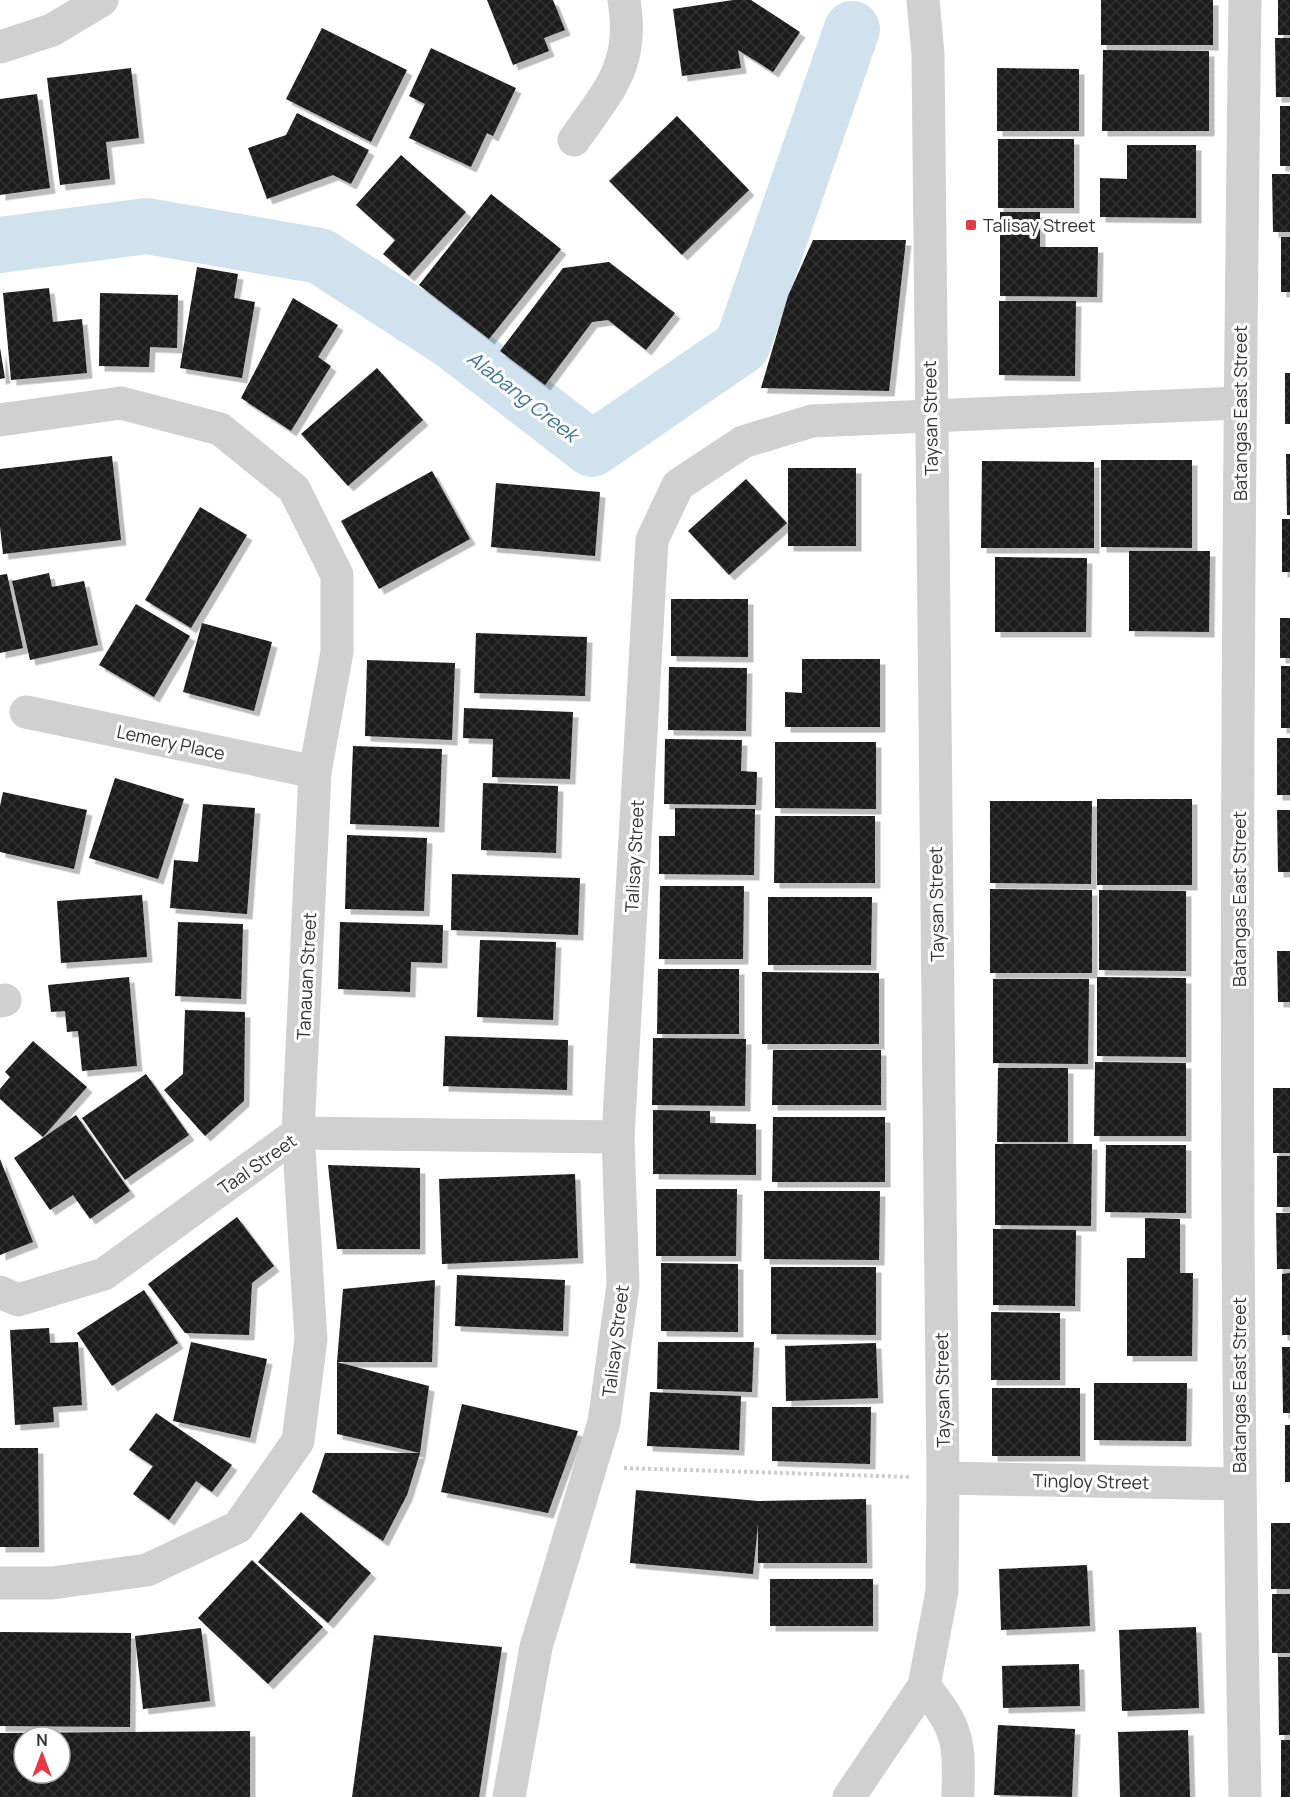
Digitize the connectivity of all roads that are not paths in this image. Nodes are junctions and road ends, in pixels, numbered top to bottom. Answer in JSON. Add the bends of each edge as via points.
{"nodes":[{"id":1,"x":102,"y":0,"type":"edge"},
{"id":2,"x":624,"y":0,"type":"edge"},
{"id":3,"x":923,"y":0,"type":"edge"},
{"id":4,"x":1245,"y":0,"type":"edge"},
{"id":5,"x":0,"y":47,"type":"edge"},
{"id":6,"x":574,"y":140,"type":"dead end"},
{"id":7,"x":1239,"y":403,"type":"junction"},
{"id":8,"x":930,"y":415,"type":"junction"},
{"id":9,"x":0,"y":420,"type":"edge"},
{"id":10,"x":26,"y":712,"type":"dead end"},
{"id":11,"x":315,"y":772,"type":"junction"},
{"id":12,"x":298,"y":1133,"type":"junction"},
{"id":13,"x":618,"y":1137,"type":"junction"},
{"id":14,"x":0,"y":1292,"type":"edge"},
{"id":15,"x":943,"y":1478,"type":"junction"},
{"id":16,"x":1239,"y":1484,"type":"junction"},
{"id":17,"x":0,"y":1583,"type":"edge"},
{"id":18,"x":924,"y":1686,"type":"junction"},
{"id":19,"x":509,"y":1797,"type":"edge"},
{"id":20,"x":849,"y":1797,"type":"edge"},
{"id":21,"x":958,"y":1797,"type":"edge"},
{"id":22,"x":1245,"y":1797,"type":"edge"}],
"edges":[{"from":1,"to":5,"type":"street","via":[[52,30]]},
{"from":2,"to":6,"type":"street","via":[[627,48],[618,77]]},
{"from":3,"to":8,"type":"street","name":"Taysan Street","via":[[928,54]]},
{"from":4,"to":7,"type":"street","name":"Batangas East Street"},
{"from":7,"to":8,"type":"street","name":"Talisay Street"},
{"from":7,"to":16,"type":"street","name":"Batangas East Street"},
{"from":8,"to":13,"type":"street","name":"Talisay Street","via":[[812,421],[743,442],[678,485],[652,540]]},
{"from":8,"to":15,"type":"street","name":"Taysan Street"},
{"from":9,"to":11,"type":"street","name":"Tanauan Street","via":[[121,403],[220,429],[294,489],[337,575],[337,652]]},
{"from":10,"to":11,"type":"street","name":"Lemery Place"},
{"from":11,"to":12,"type":"street","name":"Tanauan Street"},
{"from":12,"to":13,"type":"street","name":"Taal Street"},
{"from":12,"to":14,"type":"street","name":"Taal Street","via":[[104,1274],[18,1300]]},
{"from":12,"to":17,"type":"street","name":"Tanauan Street","via":[[311,1338],[298,1441],[238,1527],[147,1570],[52,1582]]},
{"from":13,"to":19,"type":"street","name":"Talisay Street","via":[[623,1285],[604,1422],[536,1647]]},
{"from":15,"to":16,"type":"street","name":"Tingloy Street"},
{"from":15,"to":18,"type":"street","name":"Taysan Street","via":[[942,1591]]},
{"from":16,"to":22,"type":"street","name":"Batangas East Street"},
{"from":18,"to":20,"type":"street"},
{"from":18,"to":21,"type":"street","via":[[946,1713],[959,1746]]}]}
